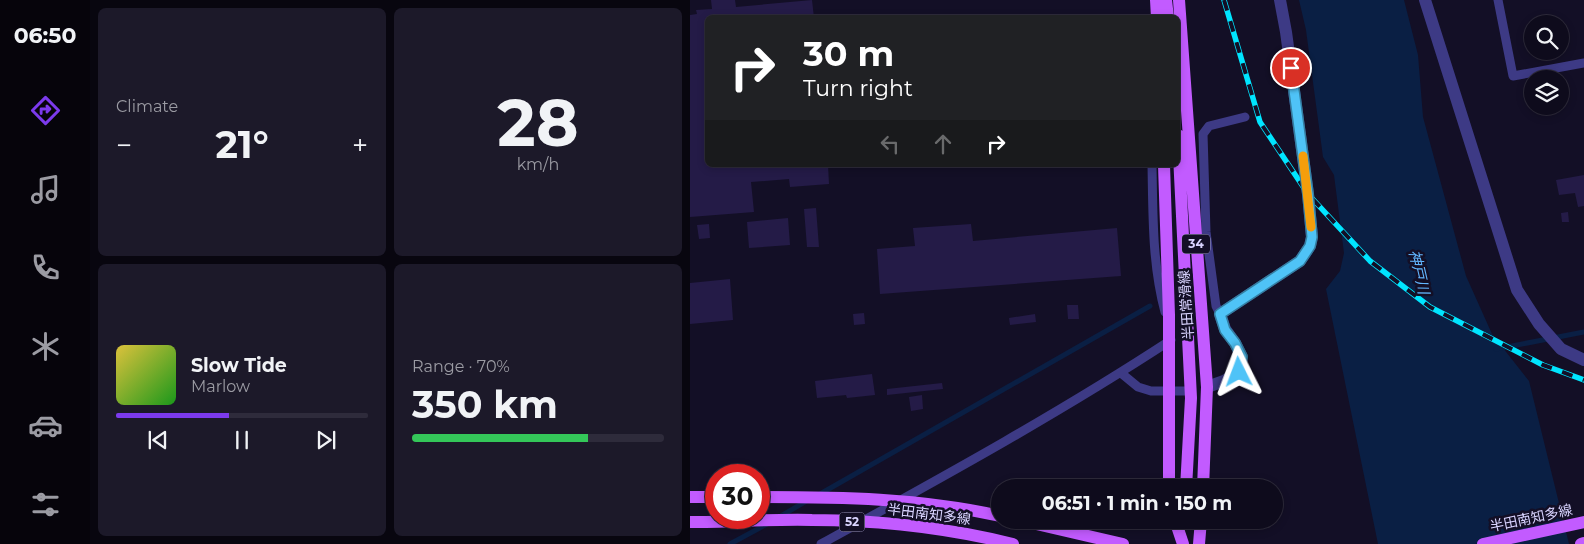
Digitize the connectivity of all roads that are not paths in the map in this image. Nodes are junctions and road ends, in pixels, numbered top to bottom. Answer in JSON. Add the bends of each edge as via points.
{"nodes":[{"id":1,"x":1156,"y":0,"type":"edge"},
{"id":2,"x":1166,"y":0,"type":"edge"},
{"id":3,"x":1179,"y":0,"type":"edge"},
{"id":4,"x":1280,"y":0,"type":"edge"},
{"id":5,"x":1425,"y":0,"type":"edge"},
{"id":6,"x":1498,"y":0,"type":"edge"},
{"id":7,"x":1157,"y":15,"type":"edge"},
{"id":8,"x":1168,"y":15,"type":"edge"},
{"id":9,"x":1584,"y":63,"type":"edge"},
{"id":10,"x":1245,"y":117,"type":"dead end"},
{"id":11,"x":1152,"y":167,"type":"edge"},
{"id":12,"x":1164,"y":167,"type":"edge"},
{"id":13,"x":1180,"y":167,"type":"edge"},
{"id":14,"x":1220,"y":314,"type":"junction"},
{"id":15,"x":1584,"y":360,"type":"edge"},
{"id":16,"x":1121,"y":372,"type":"junction"},
{"id":17,"x":1207,"y":386,"type":"junction"},
{"id":18,"x":1190,"y":391,"type":"junction"},
{"id":19,"x":1169,"y":479,"type":"edge"},
{"id":20,"x":1186,"y":479,"type":"edge"},
{"id":21,"x":1203,"y":479,"type":"edge"},
{"id":22,"x":705,"y":497,"type":"edge"},
{"id":23,"x":770,"y":497,"type":"edge"},
{"id":24,"x":690,"y":498,"type":"edge"},
{"id":25,"x":991,"y":514,"type":"edge"},
{"id":26,"x":690,"y":522,"type":"edge"},
{"id":27,"x":1584,"y":522,"type":"edge"},
{"id":28,"x":1058,"y":529,"type":"edge"},
{"id":29,"x":1178,"y":529,"type":"edge"},
{"id":30,"x":1184,"y":529,"type":"edge"},
{"id":31,"x":1200,"y":529,"type":"edge"},
{"id":32,"x":821,"y":544,"type":"edge"},
{"id":33,"x":1013,"y":544,"type":"edge"},
{"id":34,"x":1123,"y":544,"type":"edge"},
{"id":35,"x":1183,"y":544,"type":"edge"},
{"id":36,"x":1198,"y":544,"type":"edge"},
{"id":37,"x":1483,"y":544,"type":"edge"}],
"edges":[{"from":1,"to":7,"type":"main road"},
{"from":2,"to":8,"type":"main road"},
{"from":3,"to":17,"type":"main road","name":"半田常滑線","number":"34"},
{"from":4,"to":14,"type":"street","via":[[1312,237],[1300,261]]},
{"from":5,"to":15,"type":"street","via":[[1517,290],[1539,324],[1561,349]]},
{"from":6,"to":9,"type":"lane","via":[[1513,76]]},
{"from":10,"to":14,"type":"lane","via":[[1209,126],[1203,134],[1206,232],[1216,306]]},
{"from":11,"to":16,"type":"lane","via":[[1158,287],[1173,339]]},
{"from":12,"to":19,"type":"main road","number":"34","bridge":true,"via":[[1169,315]]},
{"from":13,"to":18,"type":"main road","name":"半田常滑線","number":"34"},
{"from":14,"to":17,"type":"street","via":[[1225,330],[1242,357],[1239,372]]},
{"from":16,"to":18,"type":"lane","via":[[1138,388]]},
{"from":16,"to":32,"type":"lane"},
{"from":17,"to":21,"type":"main road","name":"半田常滑線","number":"34"},
{"from":18,"to":20,"type":"main road","name":"半田常滑線","number":"34"},
{"from":22,"to":24,"type":"main road"},
{"from":23,"to":25,"type":"main road","name":"半田南知多線","number":"52","bridge":true,"via":[[851,497],[960,507]]},
{"from":26,"to":33,"type":"main road","name":"半田南知多線","number":"52","bridge":true,"via":[[814,520],[886,524],[973,534]]},
{"from":27,"to":37,"type":"main road","name":"半田南知多線"},
{"from":28,"to":34,"type":"main road"},
{"from":29,"to":35,"type":"main road"},
{"from":30,"to":35,"type":"main road"},
{"from":31,"to":36,"type":"main road"}]}
